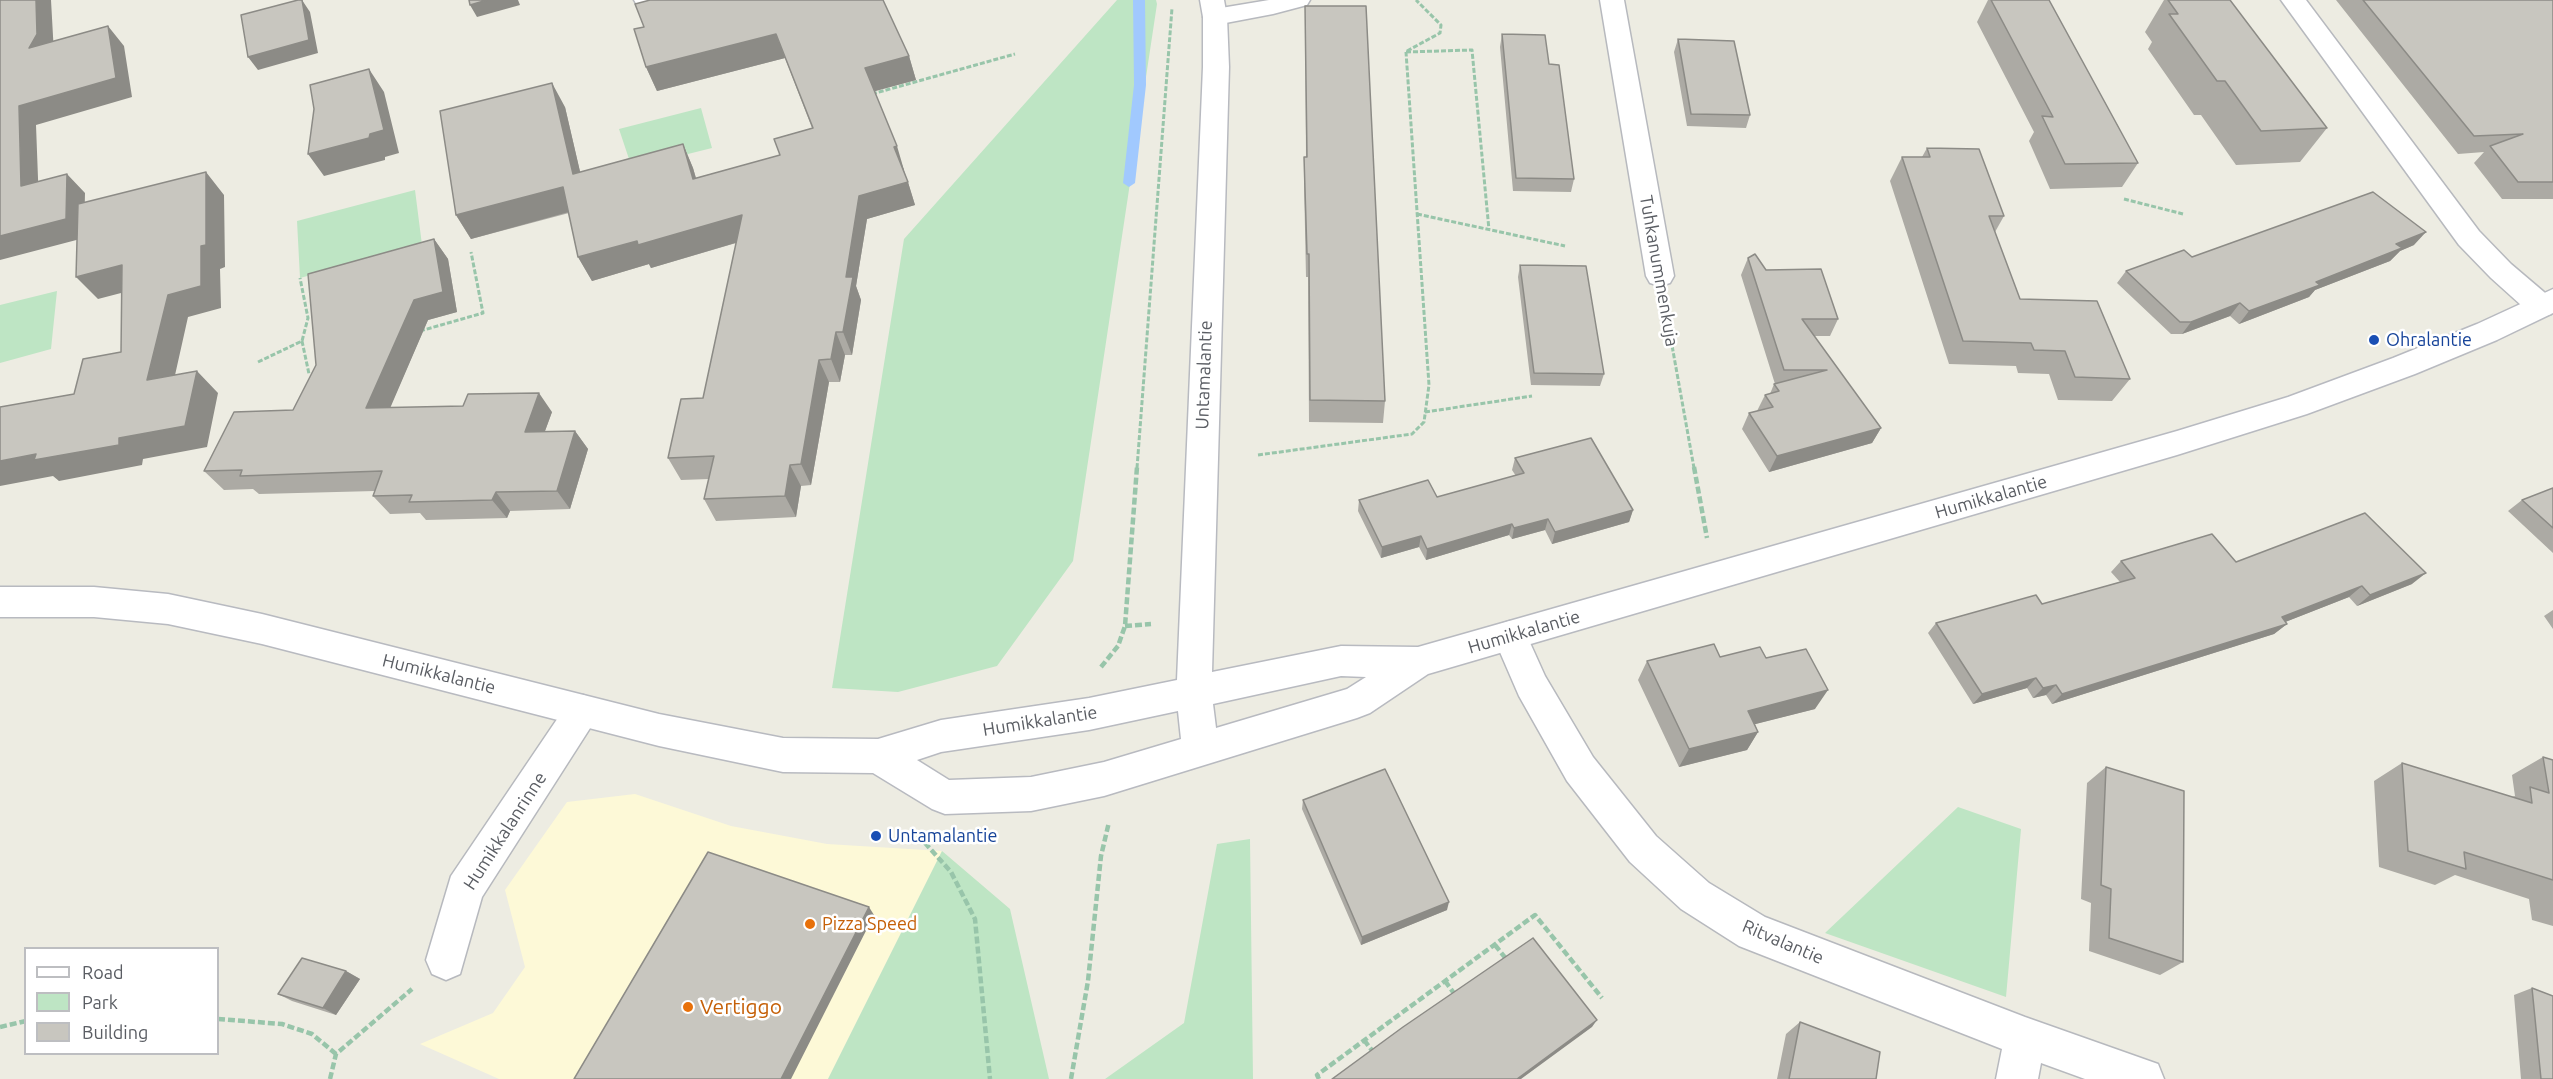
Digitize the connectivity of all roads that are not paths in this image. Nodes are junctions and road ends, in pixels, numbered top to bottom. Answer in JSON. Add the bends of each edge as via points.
{"nodes":[{"id":1,"x":646,"y":0,"type":"edge"},
{"id":2,"x":659,"y":0,"type":"edge"},
{"id":3,"x":1299,"y":0,"type":"edge"},
{"id":4,"x":1612,"y":0,"type":"edge"},
{"id":5,"x":2293,"y":0,"type":"edge"},
{"id":6,"x":1214,"y":9,"type":"edge"},
{"id":7,"x":1660,"y":276,"type":"road end"},
{"id":8,"x":2547,"y":303,"type":"edge"},
{"id":9,"x":0,"y":602,"type":"edge"},
{"id":10,"x":1510,"y":636,"type":"junction"},
{"id":11,"x":1418,"y":662,"type":"junction"},
{"id":12,"x":1194,"y":690,"type":"junction"},
{"id":13,"x":583,"y":711,"type":"junction"},
{"id":14,"x":1200,"y":750,"type":"junction"},
{"id":15,"x":878,"y":756,"type":"junction"},
{"id":16,"x":446,"y":960,"type":"road end"},
{"id":17,"x":2025,"y":1037,"type":"junction"},
{"id":18,"x":2017,"y":1079,"type":"edge"},
{"id":19,"x":2143,"y":1079,"type":"edge"}],
"edges":[{"from":1,"to":2,"type":"street"},
{"from":3,"to":6,"type":"street","via":[[1242,14]]},
{"from":4,"to":7,"type":"street","name":"Tuhkanummenkuja"},
{"from":5,"to":8,"type":"street","via":[[2469,238],[2501,271]]},
{"from":6,"to":12,"type":"street","name":"Untamalantie","via":[[1216,68]]},
{"from":8,"to":10,"type":"street","name":"Humikkalantie","via":[[2404,366],[2296,406]]},
{"from":9,"to":13,"type":"street","name":"Humikkalantie","via":[[94,602],[168,609],[262,629]]},
{"from":10,"to":11,"type":"street","name":"Humikkalantie"},
{"from":10,"to":17,"type":"street","name":"Ritvalantie","via":[[1531,685],[1580,769],[1643,849],[1695,896],[1753,933]]},
{"from":11,"to":12,"type":"street","name":"Humikkalantie","via":[[1341,661]]},
{"from":11,"to":14,"type":"street","name":"Humikkalantie","via":[[1357,702]]},
{"from":12,"to":14,"type":"street","name":"Untamalantie"},
{"from":12,"to":15,"type":"street","name":"Humikkalantie","via":[[1089,714],[940,736]]},
{"from":13,"to":15,"type":"street","name":"Humikkalantie","via":[[783,755]]},
{"from":13,"to":16,"type":"street","name":"Humikkalanrinne","via":[[465,889]]},
{"from":14,"to":15,"type":"street","name":"Humikkalantie","via":[[1104,779],[1030,794],[945,797]]},
{"from":17,"to":18,"type":"street"},
{"from":17,"to":19,"type":"street","name":"Ritvalantie"}]}
